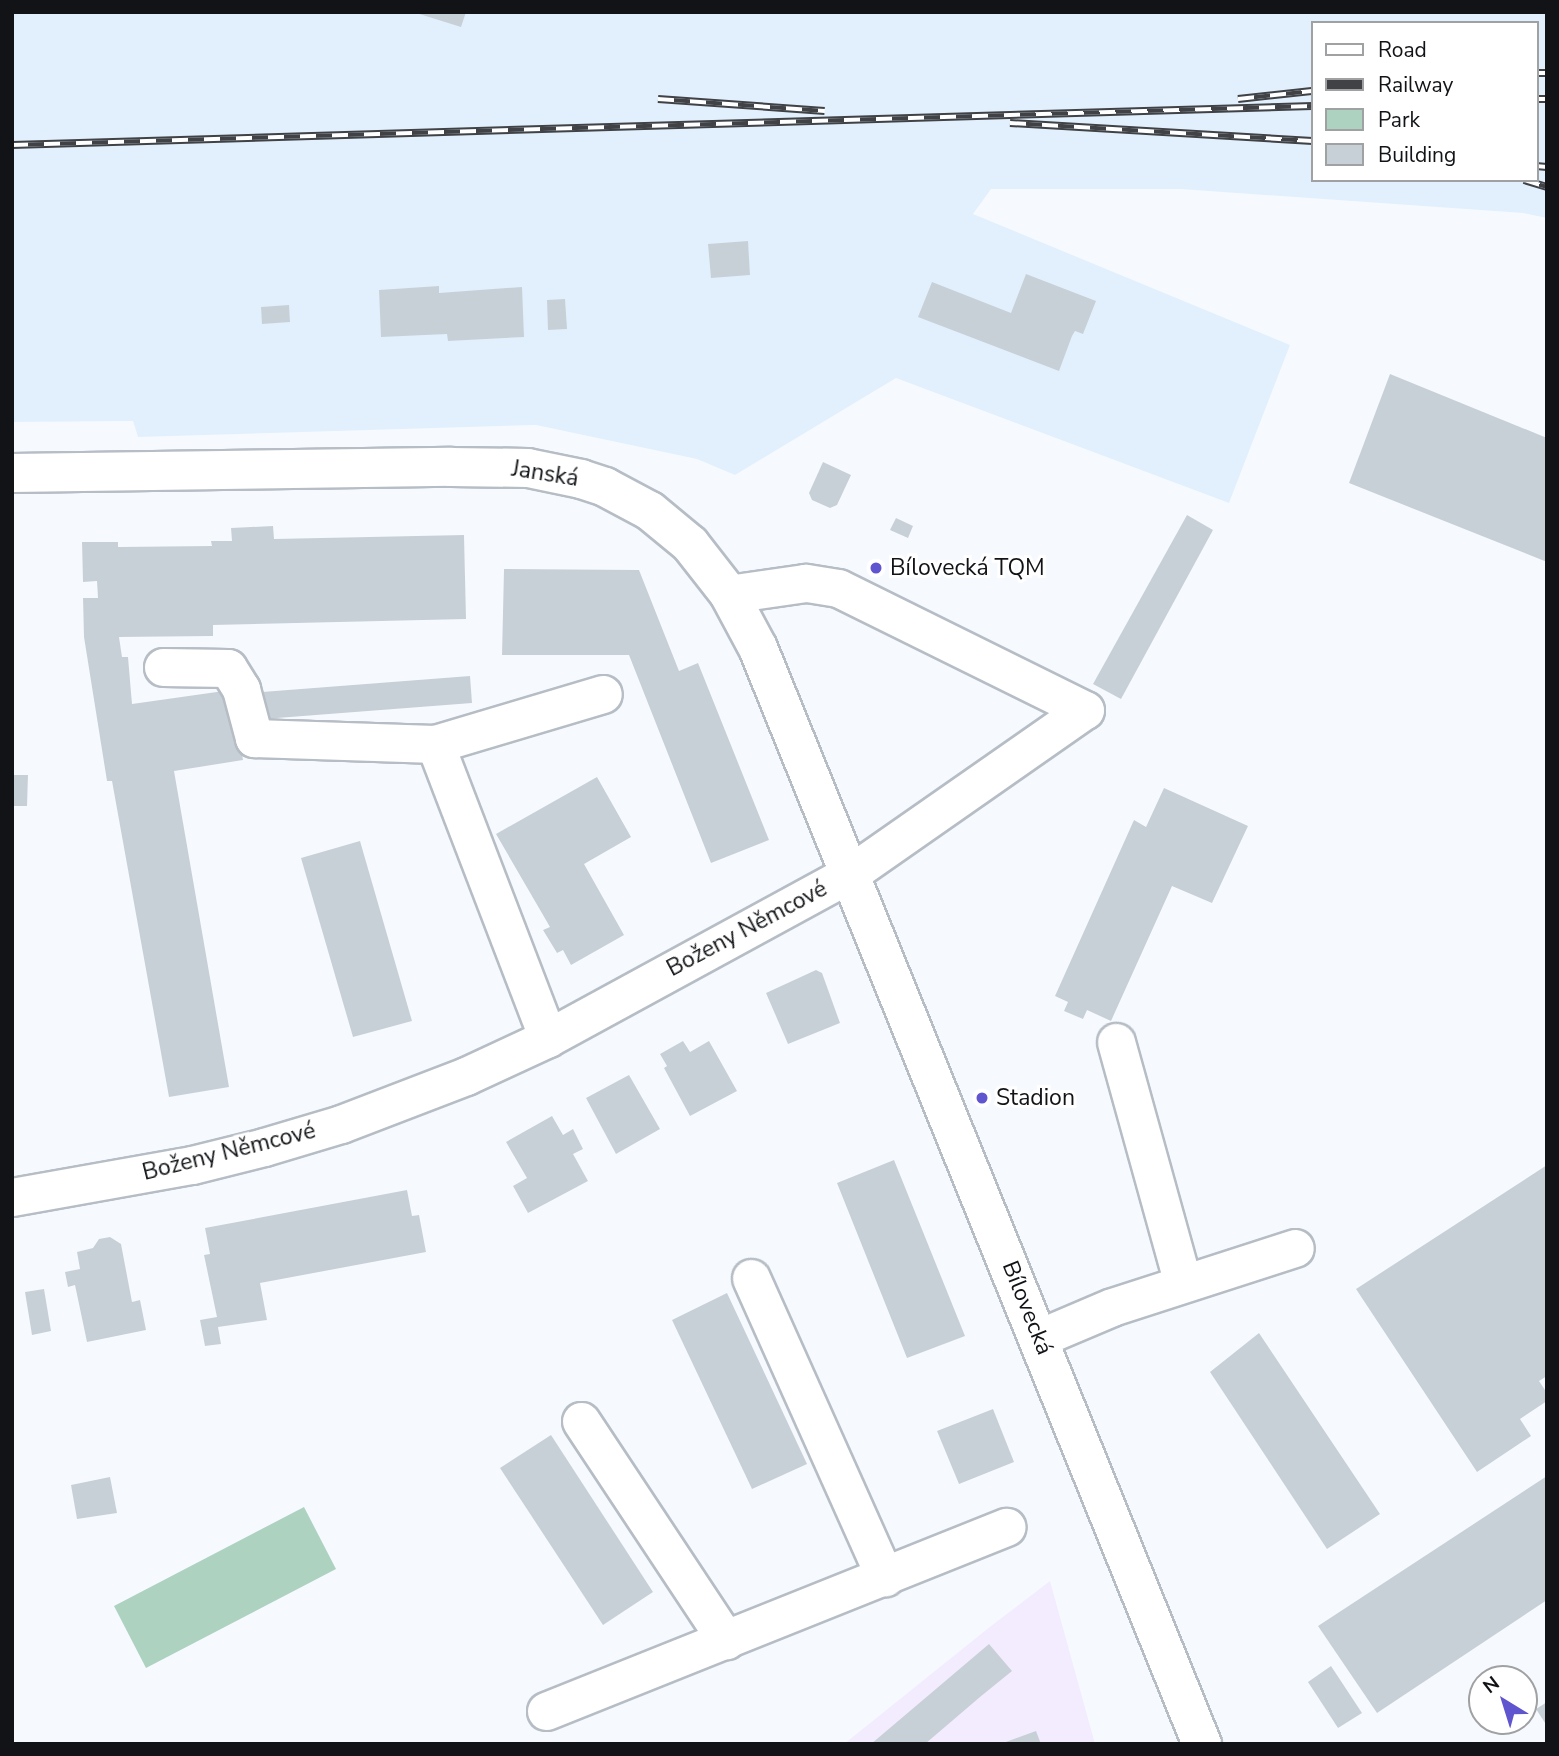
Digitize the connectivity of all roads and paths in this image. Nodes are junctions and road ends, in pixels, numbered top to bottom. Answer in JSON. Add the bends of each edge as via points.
{"nodes":[{"id":1,"x":12,"y":473,"type":"edge"},
{"id":2,"x":729,"y":594,"type":"junction"},
{"id":3,"x":163,"y":667,"type":"dead end"},
{"id":4,"x":603,"y":694,"type":"dead end"},
{"id":5,"x":435,"y":744,"type":"junction"},
{"id":6,"x":851,"y":873,"type":"junction"},
{"id":7,"x":548,"y":1038,"type":"junction"},
{"id":8,"x":1116,"y":1042,"type":"dead end"},
{"id":9,"x":12,"y":1197,"type":"edge"},
{"id":10,"x":1295,"y":1248,"type":"dead end"},
{"id":11,"x":751,"y":1278,"type":"dead end"},
{"id":12,"x":1182,"y":1283,"type":"junction"},
{"id":13,"x":1039,"y":1338,"type":"junction"},
{"id":14,"x":581,"y":1421,"type":"dead end"},
{"id":15,"x":1007,"y":1527,"type":"dead end"},
{"id":16,"x":885,"y":1577,"type":"junction"},
{"id":17,"x":726,"y":1640,"type":"junction"},
{"id":18,"x":546,"y":1711,"type":"dead end"},
{"id":19,"x":1202,"y":1744,"type":"edge"}],
"edges":[{"from":1,"to":2,"type":"main road","name":"Janská","via":[[475,466],[548,472],[605,487],[650,511],[690,544]]},
{"from":2,"to":6,"type":"main road","name":"Janská","via":[[758,648]]},
{"from":2,"to":6,"type":"street","name":"Boženy Němcové","via":[[796,583],[838,587],[1085,710]]},
{"from":3,"to":5,"type":"street","via":[[228,668],[241,689],[254,738]]},
{"from":4,"to":5,"type":"street"},
{"from":5,"to":7,"type":"street"},
{"from":6,"to":7,"type":"street","name":"Boženy Němcové"},
{"from":6,"to":13,"type":"main road","name":"Bílovecká"},
{"from":7,"to":9,"type":"street","name":"Boženy Němcové","via":[[466,1076],[341,1124],[192,1165]]},
{"from":8,"to":12,"type":"street"},
{"from":10,"to":12,"type":"street"},
{"from":11,"to":16,"type":"street"},
{"from":12,"to":13,"type":"street"},
{"from":13,"to":19,"type":"main road","name":"Bílovecká"},
{"from":14,"to":17,"type":"street"},
{"from":15,"to":16,"type":"street"},
{"from":16,"to":17,"type":"street"},
{"from":17,"to":18,"type":"street"}]}
